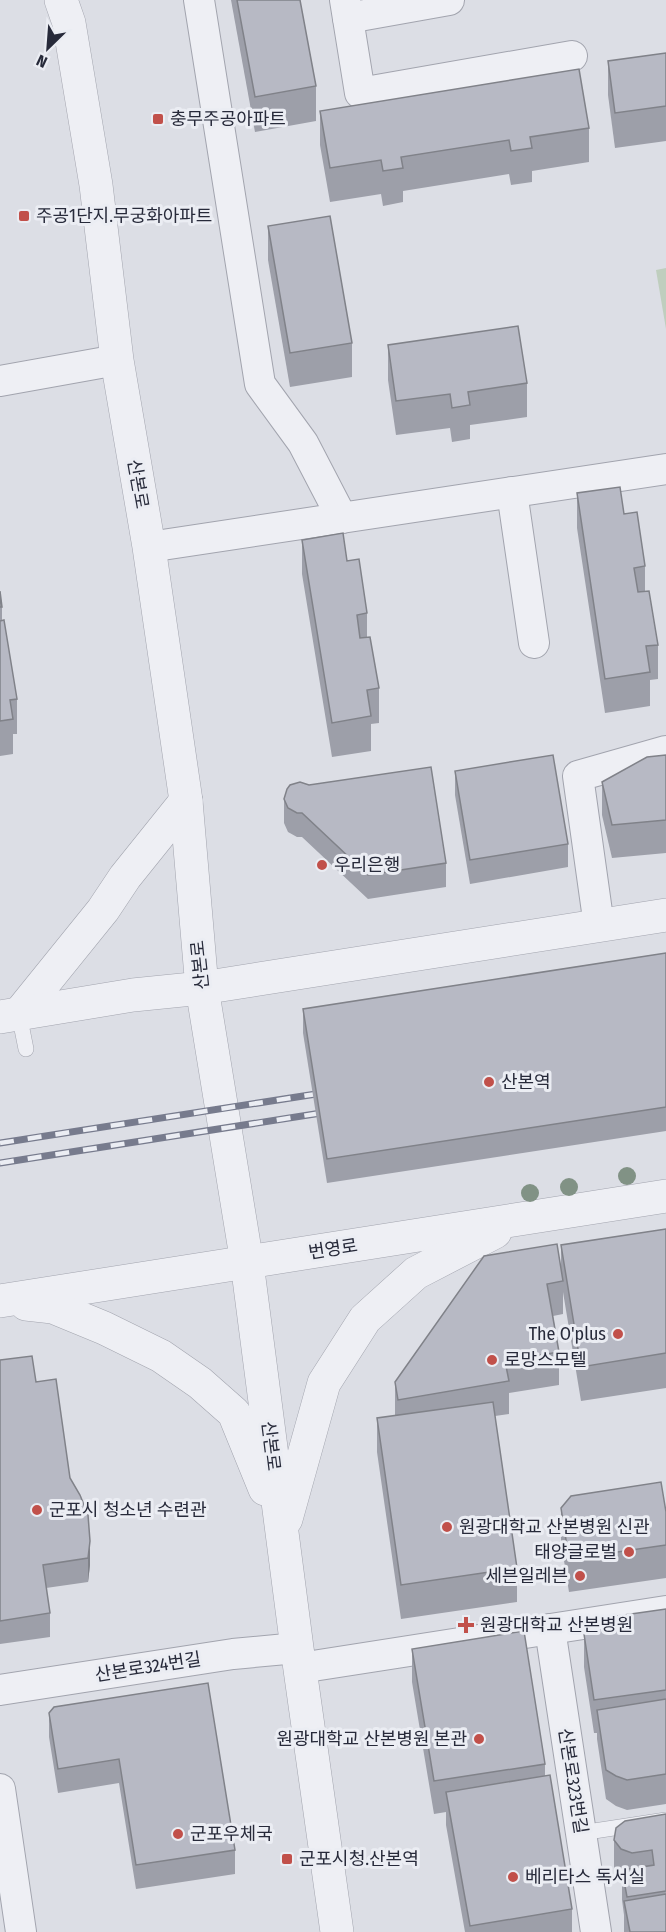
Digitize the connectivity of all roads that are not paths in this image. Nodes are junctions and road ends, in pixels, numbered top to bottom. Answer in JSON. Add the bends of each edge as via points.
{"nodes":[{"id":1,"x":61,"y":0,"type":"edge"},
{"id":2,"x":199,"y":0,"type":"edge"},
{"id":3,"x":449,"y":0,"type":"edge"},
{"id":4,"x":346,"y":9,"type":"edge"},
{"id":5,"x":572,"y":56,"type":"dead end"},
{"id":6,"x":117,"y":360,"type":"junction"},
{"id":7,"x":0,"y":381,"type":"edge"},
{"id":8,"x":666,"y":469,"type":"edge"},
{"id":9,"x":512,"y":492,"type":"junction"},
{"id":10,"x":342,"y":518,"type":"junction"},
{"id":11,"x":149,"y":547,"type":"junction"},
{"id":12,"x":534,"y":643,"type":"dead end"},
{"id":13,"x":666,"y":751,"type":"edge"},
{"id":14,"x":186,"y":801,"type":"junction"},
{"id":15,"x":666,"y":915,"type":"edge"},
{"id":16,"x":599,"y":926,"type":"junction"},
{"id":17,"x":202,"y":988,"type":"junction"},
{"id":18,"x":10,"y":1016,"type":"edge"},
{"id":19,"x":26,"y":1049,"type":"dead end"},
{"id":20,"x":666,"y":1196,"type":"edge"},
{"id":21,"x":519,"y":1219,"type":"junction"},
{"id":22,"x":247,"y":1263,"type":"junction"},
{"id":23,"x":1,"y":1301,"type":"edge"},
{"id":24,"x":282,"y":1532,"type":"junction"},
{"id":25,"x":666,"y":1611,"type":"edge"},
{"id":26,"x":550,"y":1629,"type":"junction"},
{"id":27,"x":298,"y":1658,"type":"junction"},
{"id":28,"x":0,"y":1690,"type":"edge"},
{"id":29,"x":0,"y":1789,"type":"edge"},
{"id":30,"x":666,"y":1820,"type":"edge"},
{"id":31,"x":581,"y":1833,"type":"junction"},
{"id":32,"x":334,"y":1926,"type":"edge"},
{"id":33,"x":21,"y":1932,"type":"edge"},
{"id":34,"x":596,"y":1932,"type":"edge"}],
"edges":[{"from":1,"to":6,"type":"street","name":"산본로","via":[[69,23],[96,185]]},
{"from":2,"to":10,"type":"street","via":[[260,384],[303,443]]},
{"from":3,"to":4,"type":"street"},
{"from":4,"to":5,"type":"street","via":[[360,93]]},
{"from":6,"to":7,"type":"street"},
{"from":6,"to":11,"type":"street","name":"산본로"},
{"from":8,"to":9,"type":"street"},
{"from":9,"to":10,"type":"street"},
{"from":9,"to":12,"type":"street"},
{"from":10,"to":11,"type":"street"},
{"from":11,"to":14,"type":"street","name":"산본로"},
{"from":13,"to":16,"type":"street","via":[[578,776]]},
{"from":14,"to":17,"type":"street","name":"산본로"},
{"from":14,"to":18,"type":"street","via":[[103,910]]},
{"from":15,"to":16,"type":"street"},
{"from":16,"to":17,"type":"street"},
{"from":17,"to":18,"type":"street","via":[[133,995]]},
{"from":17,"to":22,"type":"street","name":"산본로"},
{"from":18,"to":19,"type":"lane"},
{"from":20,"to":21,"type":"street","name":"번영로"},
{"from":21,"to":22,"type":"street","name":"번영로"},
{"from":21,"to":24,"type":"street","via":[[416,1273],[365,1319],[324,1383]]},
{"from":22,"to":23,"type":"street","name":"번영로"},
{"from":22,"to":24,"type":"street","name":"산본로"},
{"from":23,"to":24,"type":"street","via":[[53,1307],[104,1328],[161,1356],[200,1383],[234,1413]]},
{"from":24,"to":27,"type":"street","name":"산본로"},
{"from":25,"to":26,"type":"street"},
{"from":26,"to":27,"type":"street"},
{"from":26,"to":31,"type":"street","name":"산본로323번길"},
{"from":27,"to":28,"type":"street","name":"산본로324번길","via":[[233,1654]]},
{"from":27,"to":32,"type":"street","name":"산본로"},
{"from":29,"to":33,"type":"street"},
{"from":30,"to":31,"type":"lane"},
{"from":31,"to":34,"type":"street","name":"산본로323번길"}]}
